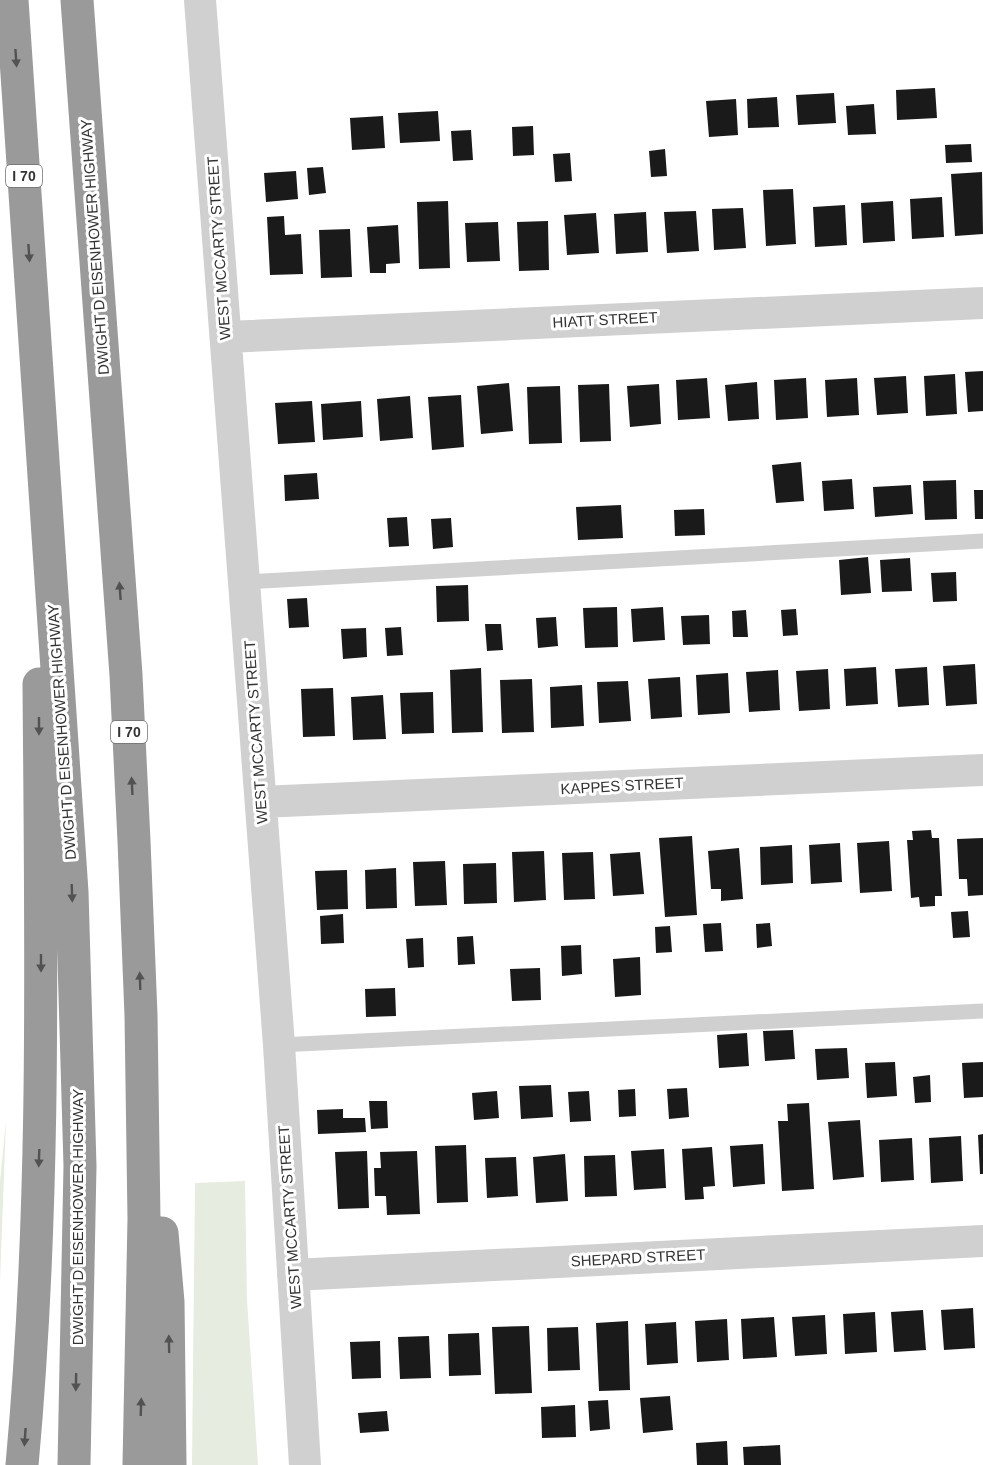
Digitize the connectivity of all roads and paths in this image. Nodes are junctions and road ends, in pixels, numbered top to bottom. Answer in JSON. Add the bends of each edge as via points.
{"nodes":[{"id":1,"x":12,"y":0,"type":"edge"},
{"id":2,"x":77,"y":0,"type":"edge"},
{"id":3,"x":200,"y":0,"type":"edge"},
{"id":4,"x":983,"y":303,"type":"edge"},
{"id":5,"x":226,"y":337,"type":"junction"},
{"id":6,"x":36,"y":353,"type":"junction"},
{"id":7,"x":983,"y":541,"type":"edge"},
{"id":8,"x":244,"y":582,"type":"junction"},
{"id":9,"x":983,"y":770,"type":"edge"},
{"id":10,"x":261,"y":802,"type":"junction"},
{"id":11,"x":983,"y":1011,"type":"edge"},
{"id":12,"x":141,"y":1015,"type":"junction"},
{"id":13,"x":279,"y":1045,"type":"junction"},
{"id":14,"x":983,"y":1241,"type":"edge"},
{"id":15,"x":294,"y":1275,"type":"junction"},
{"id":16,"x":22,"y":1465,"type":"edge"},
{"id":17,"x":74,"y":1465,"type":"edge"},
{"id":18,"x":139,"y":1465,"type":"edge"},
{"id":19,"x":170,"y":1465,"type":"edge"},
{"id":20,"x":305,"y":1465,"type":"edge"}],
"edges":[{"from":1,"to":6,"type":"highway","name":"DWIGHT D EISENHOWER HIGHWAY","number":"I 70","one_way":true},
{"from":12,"to":2,"type":"highway","name":"DWIGHT D EISENHOWER HIGHWAY","number":"I 70","one_way":true,"via":[[126,675]]},
{"from":3,"to":5,"type":"street","name":"WEST MCCARTY STREET"},
{"from":4,"to":5,"type":"street","name":"HIATT STREET"},
{"from":5,"to":8,"type":"street","name":"WEST MCCARTY STREET"},
{"from":6,"to":16,"type":"highway","one_way":true,"via":[[42,1054],[38,1218]]},
{"from":6,"to":17,"type":"highway","name":"DWIGHT D EISENHOWER HIGHWAY","number":"I 70","one_way":true,"via":[[70,840],[78,1028]]},
{"from":7,"to":8,"type":"lane"},
{"from":8,"to":10,"type":"street","name":"WEST MCCARTY STREET"},
{"from":9,"to":10,"type":"street","name":"KAPPES STREET"},
{"from":10,"to":13,"type":"street","name":"WEST MCCARTY STREET"},
{"from":11,"to":13,"type":"lane"},
{"from":18,"to":12,"type":"highway","name":"DWIGHT D EISENHOWER HIGHWAY","number":"I 70","one_way":true,"via":[[144,1219]]},
{"from":19,"to":12,"type":"highway","one_way":true,"via":[[168,1302]]},
{"from":13,"to":15,"type":"street","name":"WEST MCCARTY STREET"},
{"from":14,"to":15,"type":"street","name":"SHEPARD STREET"},
{"from":15,"to":20,"type":"street","name":"WEST MCCARTY STREET"}]}
